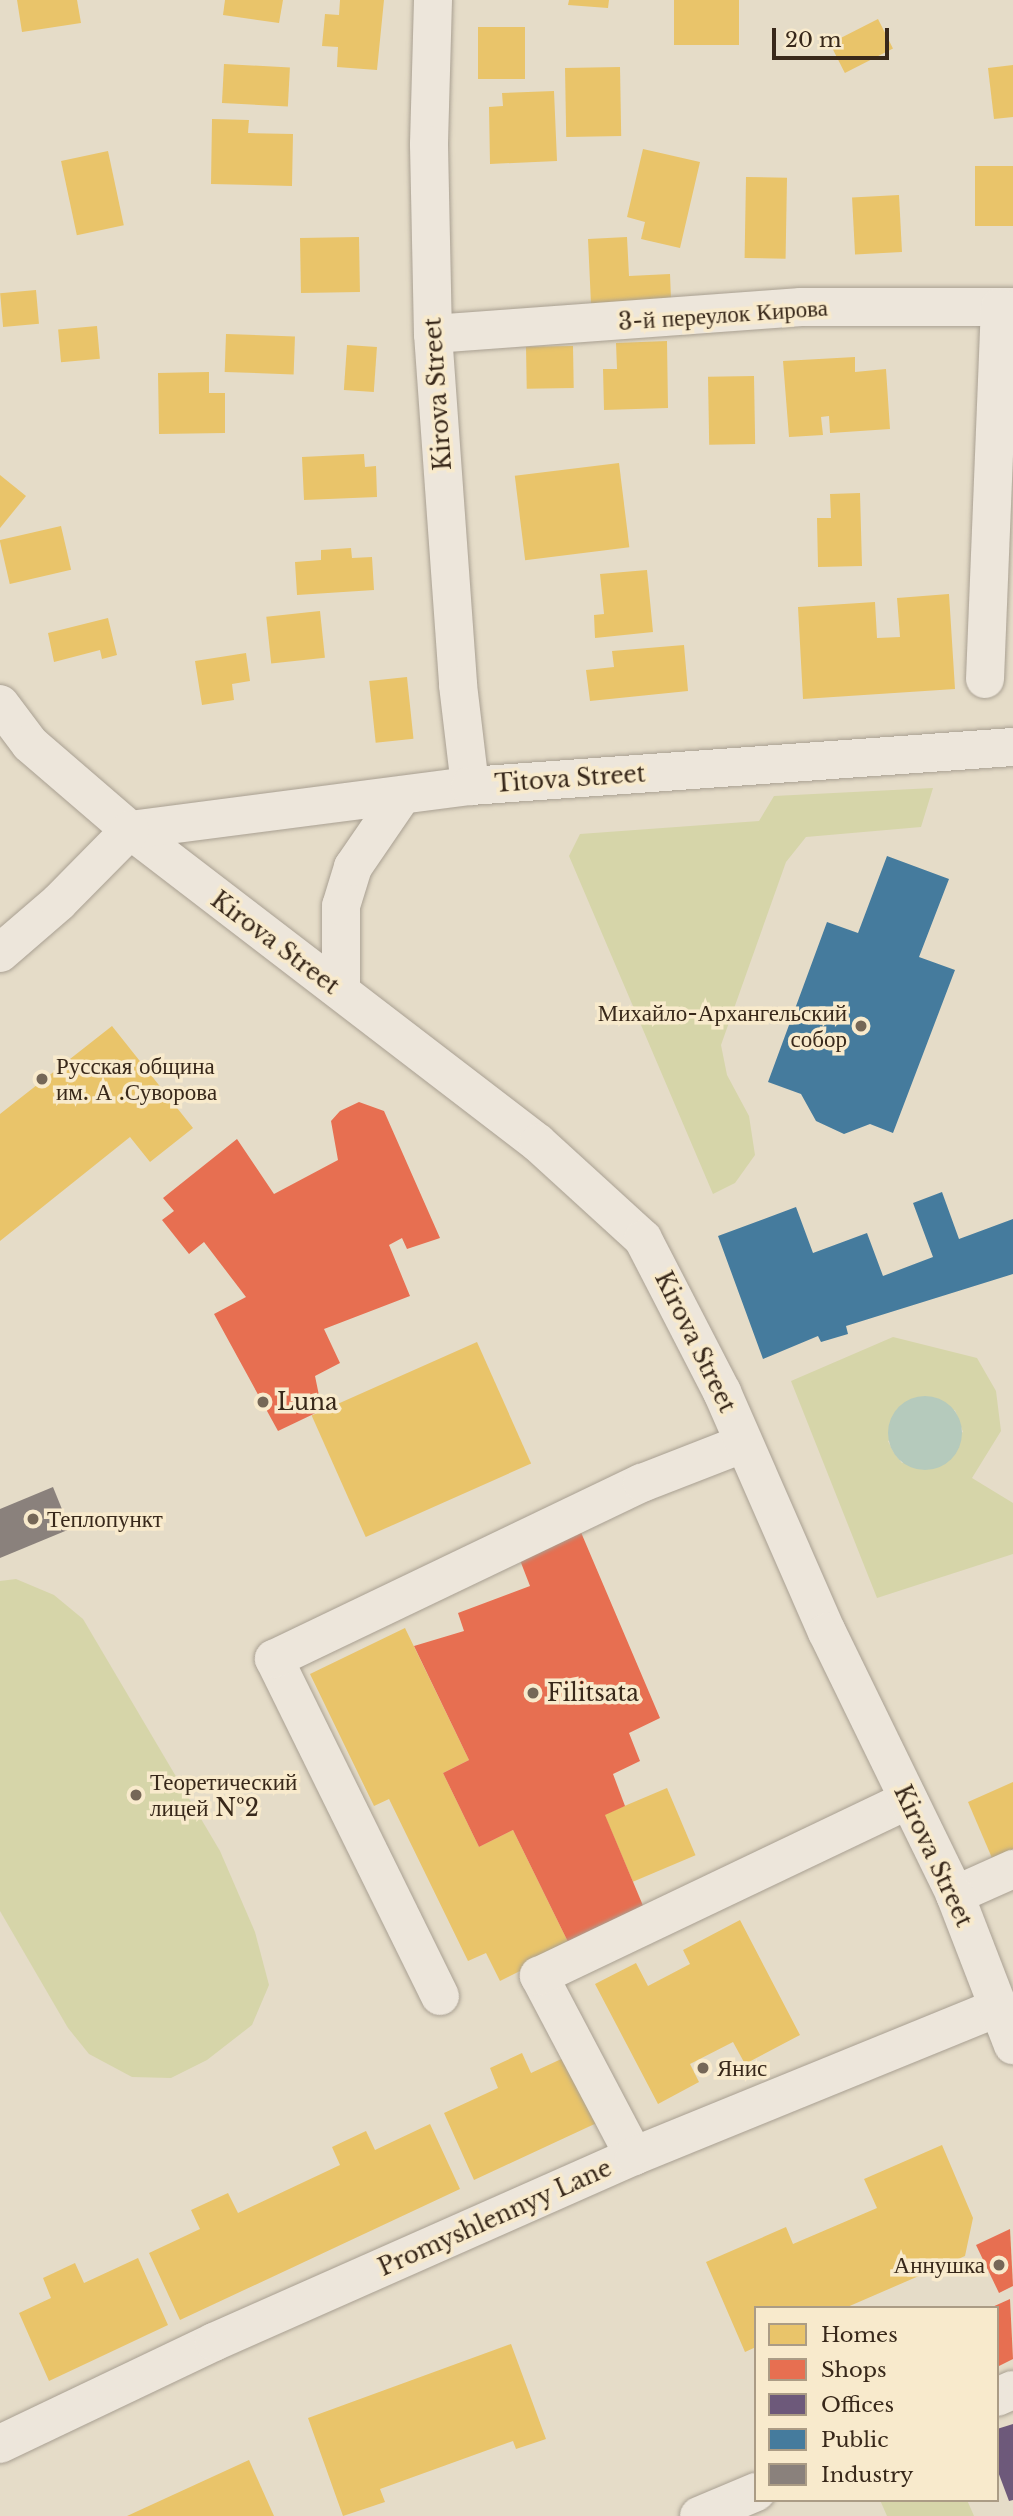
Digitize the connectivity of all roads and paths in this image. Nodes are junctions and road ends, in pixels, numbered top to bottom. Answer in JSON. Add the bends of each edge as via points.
{"nodes":[{"id":1,"x":433,"y":0,"type":"edge"},
{"id":2,"x":1006,"y":307,"type":"edge"},
{"id":3,"x":433,"y":334,"type":"junction"},
{"id":4,"x":985,"y":679,"type":"dead end"},
{"id":5,"x":0,"y":704,"type":"edge"},
{"id":6,"x":1013,"y":747,"type":"edge"},
{"id":7,"x":470,"y":786,"type":"junction"},
{"id":8,"x":401,"y":797,"type":"junction"},
{"id":9,"x":130,"y":830,"type":"junction"},
{"id":10,"x":0,"y":953,"type":"edge"},
{"id":11,"x":341,"y":991,"type":"junction"},
{"id":12,"x":742,"y":1444,"type":"junction"},
{"id":13,"x":908,"y":1800,"type":"junction"},
{"id":14,"x":1013,"y":1869,"type":"edge"},
{"id":15,"x":955,"y":1895,"type":"junction"},
{"id":16,"x":440,"y":1996,"type":"dead end"},
{"id":17,"x":996,"y":2008,"type":"junction"},
{"id":18,"x":1013,"y":2045,"type":"edge"},
{"id":19,"x":634,"y":2156,"type":"junction"},
{"id":20,"x":0,"y":2444,"type":"edge"},
{"id":21,"x":754,"y":2493,"type":"edge"},
{"id":22,"x":699,"y":2516,"type":"edge"}],
"edges":[{"from":1,"to":3,"type":"street","name":"Kirova Street","via":[[429,145]]},
{"from":2,"to":3,"type":"street","name":"3-й переулок Кирова","via":[[801,307]]},
{"from":2,"to":4,"type":"street"},
{"from":3,"to":7,"type":"street","name":"Kirova Street","via":[[458,685]]},
{"from":5,"to":9,"type":"street","name":"Kirova Street","via":[[30,744]]},
{"from":6,"to":7,"type":"street","name":"Titova Street"},
{"from":7,"to":8,"type":"street","name":"Titova Street"},
{"from":8,"to":9,"type":"street","name":"Titova Street"},
{"from":8,"to":11,"type":"street","via":[[353,867],[341,906]]},
{"from":9,"to":10,"type":"street","via":[[59,902]]},
{"from":9,"to":11,"type":"street","name":"Kirova Street"},
{"from":11,"to":12,"type":"street","name":"Kirova Street","via":[[538,1143],[643,1239],[722,1392]]},
{"from":12,"to":13,"type":"street","name":"Kirova Street"},
{"from":12,"to":16,"type":"street","via":[[651,1479],[274,1659]]},
{"from":13,"to":15,"type":"street","name":"Kirova Street"},
{"from":13,"to":19,"type":"street","via":[[540,1976]]},
{"from":14,"to":15,"type":"street"},
{"from":15,"to":17,"type":"street","name":"Kirova Street"},
{"from":17,"to":18,"type":"street","name":"Kirova Street"},
{"from":17,"to":19,"type":"street","name":"Promyshlennyy Lane"},
{"from":19,"to":20,"type":"street","name":"Promyshlennyy Lane","via":[[214,2342]]},
{"from":21,"to":22,"type":"street"}]}
